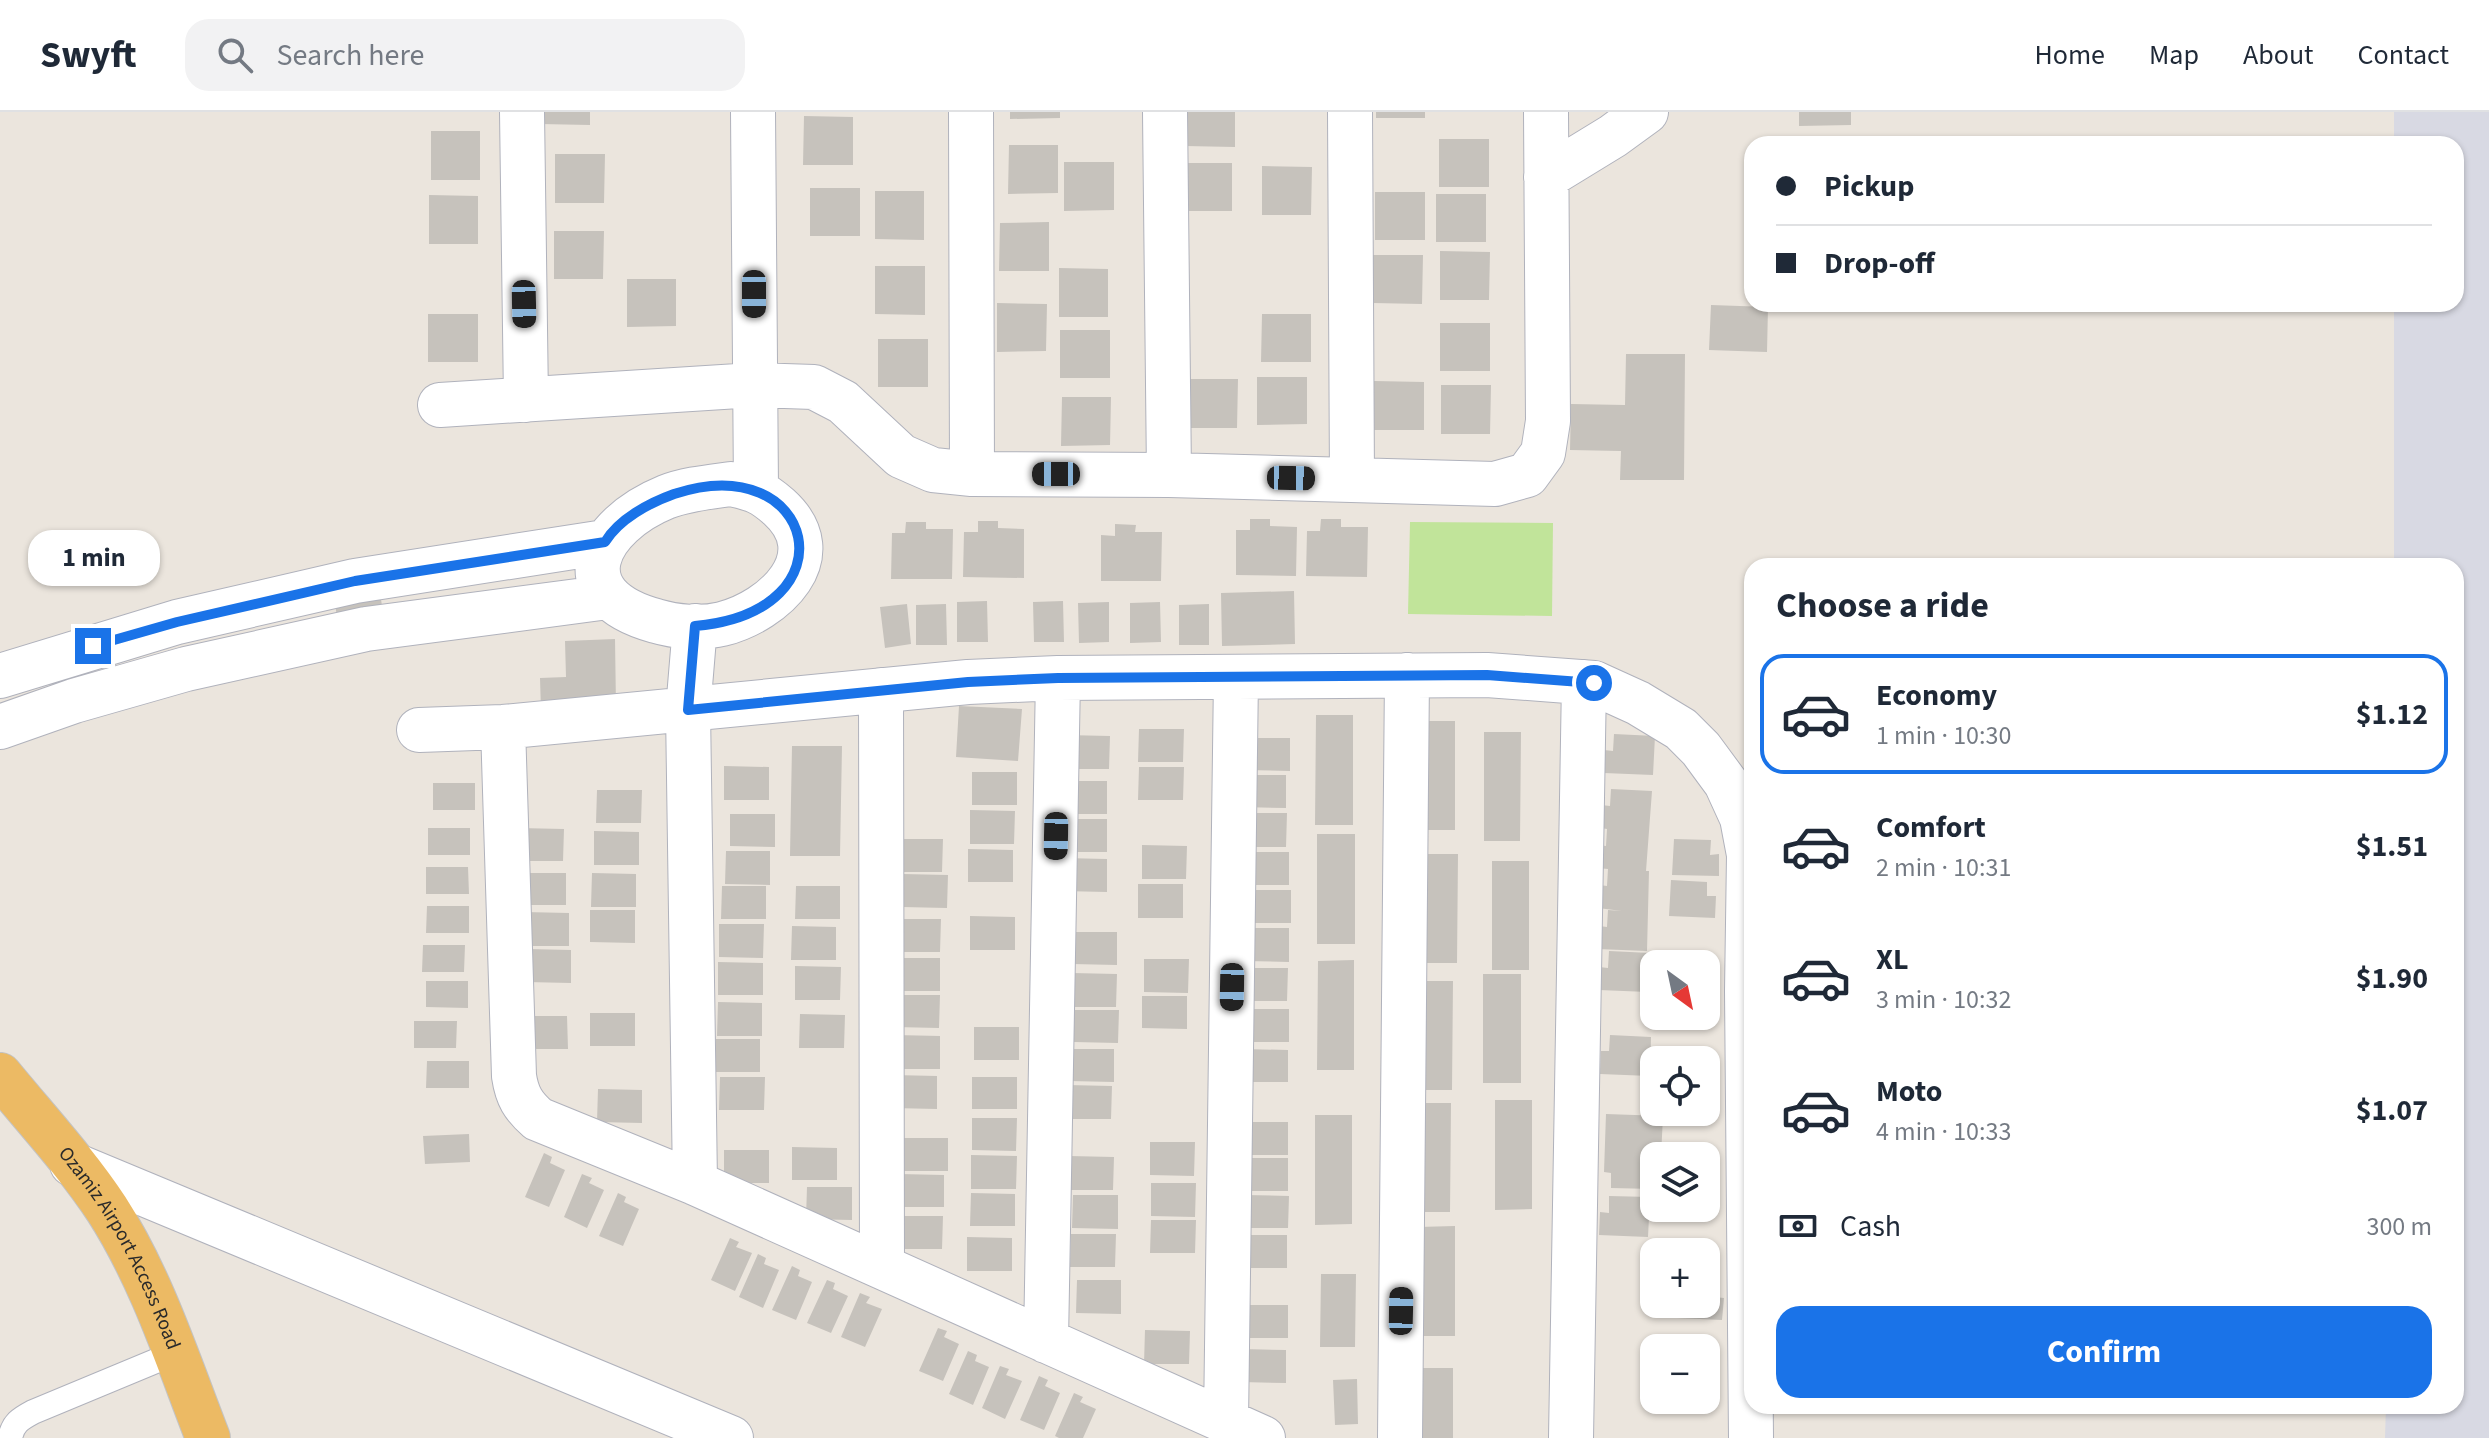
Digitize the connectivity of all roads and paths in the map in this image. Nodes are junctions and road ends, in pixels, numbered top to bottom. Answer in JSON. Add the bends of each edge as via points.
{"nodes":[{"id":1,"x":522,"y":112,"type":"edge"},
{"id":2,"x":753,"y":112,"type":"edge"},
{"id":3,"x":971,"y":112,"type":"edge"},
{"id":4,"x":1165,"y":112,"type":"edge"},
{"id":5,"x":1350,"y":112,"type":"edge"},
{"id":6,"x":1546,"y":112,"type":"edge"},
{"id":7,"x":1646,"y":112,"type":"edge"},
{"id":8,"x":1546,"y":177,"type":"junction"},
{"id":9,"x":754,"y":385,"type":"junction"},
{"id":10,"x":526,"y":400,"type":"junction"},
{"id":11,"x":440,"y":405,"type":"dead end"},
{"id":12,"x":972,"y":474,"type":"junction"},
{"id":13,"x":1169,"y":475,"type":"junction"},
{"id":14,"x":1352,"y":480,"type":"junction"},
{"id":15,"x":756,"y":489,"type":"junction"},
{"id":16,"x":605,"y":542,"type":"junction"},
{"id":17,"x":289,"y":597,"type":"junction"},
{"id":18,"x":608,"y":597,"type":"junction"},
{"id":19,"x":695,"y":626,"type":"junction"},
{"id":20,"x":299,"y":644,"type":"junction"},
{"id":21,"x":1407,"y":675,"type":"junction"},
{"id":22,"x":0,"y":676,"type":"edge"},
{"id":23,"x":1236,"y":677,"type":"junction"},
{"id":24,"x":1058,"y":678,"type":"junction"},
{"id":25,"x":1584,"y":682,"type":"junction"},
{"id":26,"x":881,"y":690,"type":"junction"},
{"id":27,"x":688,"y":710,"type":"junction"},
{"id":28,"x":0,"y":727,"type":"edge"},
{"id":29,"x":503,"y":727,"type":"junction"},
{"id":30,"x":419,"y":730,"type":"dead end"},
{"id":31,"x":1744,"y":829,"type":"edge"},
{"id":32,"x":0,"y":1075,"type":"edge"},
{"id":33,"x":72,"y":1164,"type":"junction"},
{"id":34,"x":695,"y":1183,"type":"junction"},
{"id":35,"x":882,"y":1267,"type":"junction"},
{"id":36,"x":1046,"y":1341,"type":"junction"},
{"id":37,"x":175,"y":1353,"type":"junction"},
{"id":38,"x":1751,"y":1414,"type":"edge"},
{"id":39,"x":1244,"y":1430,"type":"edge"},
{"id":40,"x":10,"y":1438,"type":"edge"},
{"id":41,"x":208,"y":1438,"type":"edge"},
{"id":42,"x":731,"y":1438,"type":"edge"},
{"id":43,"x":1400,"y":1438,"type":"edge"},
{"id":44,"x":1571,"y":1438,"type":"edge"},
{"id":45,"x":1751,"y":1438,"type":"edge"}],
"edges":[{"from":1,"to":10,"type":"street"},
{"from":2,"to":9,"type":"street"},
{"from":3,"to":12,"type":"street"},
{"from":4,"to":13,"type":"street"},
{"from":5,"to":14,"type":"street"},
{"from":6,"to":8,"type":"street"},
{"from":7,"to":8,"type":"street"},
{"from":8,"to":14,"type":"street","via":[[1548,421],[1543,453],[1527,475],[1495,484]]},
{"from":9,"to":10,"type":"street"},
{"from":9,"to":12,"type":"street","via":[[814,387],[843,402],[901,456],[933,470]]},
{"from":9,"to":15,"type":"street"},
{"from":10,"to":11,"type":"street"},
{"from":12,"to":13,"type":"street"},
{"from":13,"to":14,"type":"street"},
{"from":15,"to":16,"type":"street","via":[[731,484],[693,488],[625,521]]},
{"from":15,"to":19,"type":"street","via":[[799,533],[800,554],[792,580],[749,614]]},
{"from":16,"to":17,"type":"street","via":[[355,581]]},
{"from":16,"to":18,"type":"street","via":[[597,574]]},
{"from":17,"to":20,"type":"street"},
{"from":17,"to":22,"type":"street","via":[[177,622]]},
{"from":18,"to":19,"type":"street","via":[[642,617]]},
{"from":18,"to":20,"type":"street","via":[[366,629]]},
{"from":19,"to":27,"type":"street"},
{"from":20,"to":28,"type":"street","via":[[186,669]]},
{"from":21,"to":23,"type":"street"},
{"from":21,"to":25,"type":"street"},
{"from":21,"to":43,"type":"street"},
{"from":23,"to":24,"type":"street"},
{"from":23,"to":39,"type":"street"},
{"from":24,"to":26,"type":"street"},
{"from":24,"to":36,"type":"street"},
{"from":25,"to":31,"type":"street","via":[[1638,703],[1681,729],[1726,783]]},
{"from":25,"to":44,"type":"street"},
{"from":26,"to":27,"type":"street"},
{"from":26,"to":35,"type":"street"},
{"from":27,"to":29,"type":"street"},
{"from":27,"to":34,"type":"street"},
{"from":29,"to":30,"type":"street"},
{"from":29,"to":34,"type":"street","via":[[517,1095],[538,1119]]},
{"from":32,"to":33,"type":"highway","name":"Ozamiz Airport Access Road"},
{"from":33,"to":37,"type":"highway","name":"Ozamiz Airport Access Road","via":[[131,1250]]},
{"from":33,"to":42,"type":"street"},
{"from":34,"to":35,"type":"street"},
{"from":35,"to":36,"type":"street"},
{"from":36,"to":39,"type":"street"},
{"from":37,"to":40,"type":"lane","via":[[33,1412],[12,1427]]},
{"from":37,"to":41,"type":"highway","name":"Ozamiz Airport Access Road"},
{"from":38,"to":45,"type":"street"}]}
